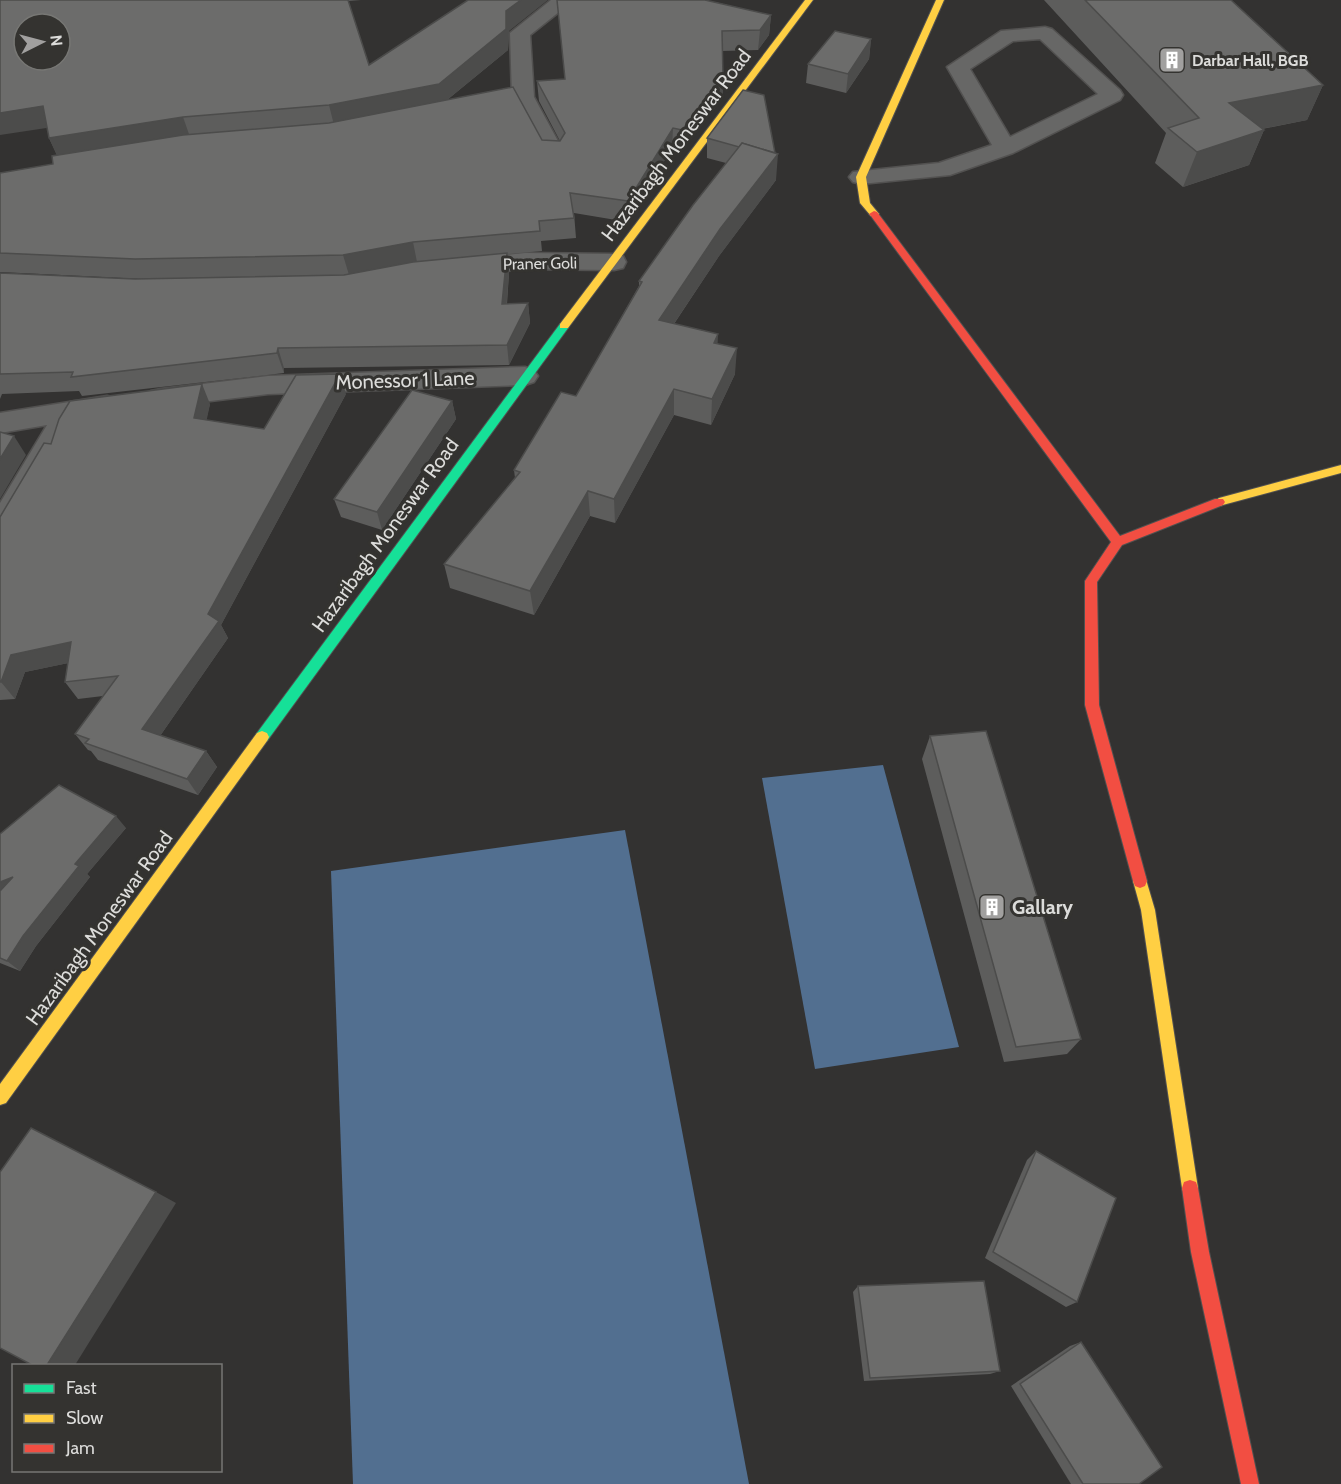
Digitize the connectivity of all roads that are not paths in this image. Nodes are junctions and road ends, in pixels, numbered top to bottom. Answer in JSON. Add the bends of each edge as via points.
{"nodes":[{"id":1,"x":564,"y":0,"type":"edge"},
{"id":2,"x":809,"y":0,"type":"edge"},
{"id":3,"x":940,"y":0,"type":"edge"},
{"id":4,"x":523,"y":97,"type":"junction"},
{"id":5,"x":501,"y":101,"type":"edge"},
{"id":6,"x":1005,"y":148,"type":"junction"},
{"id":7,"x":554,"y":154,"type":"edge"},
{"id":8,"x":861,"y":177,"type":"junction"},
{"id":9,"x":614,"y":262,"type":"junction"},
{"id":10,"x":438,"y":270,"type":"edge"},
{"id":11,"x":525,"y":376,"type":"junction"},
{"id":12,"x":70,"y":410,"type":"junction"},
{"id":13,"x":0,"y":423,"type":"edge"},
{"id":14,"x":1341,"y":469,"type":"edge"},
{"id":15,"x":0,"y":528,"type":"edge"},
{"id":16,"x":1118,"y":542,"type":"junction"},
{"id":17,"x":0,"y":1097,"type":"edge"},
{"id":18,"x":1250,"y":1484,"type":"edge"}],
"edges":[{"from":1,"to":4,"type":"street","via":[[520,33]]},
{"from":2,"to":9,"type":"street","name":"Hazaribagh Moneswar Road"},
{"from":3,"to":8,"type":"street"},
{"from":4,"to":5,"type":"street"},
{"from":4,"to":7,"type":"street"},
{"from":6,"to":6,"type":"street","via":[[1112,95],[1045,33],[1008,35],[958,67]]},
{"from":6,"to":8,"type":"street","via":[[942,170]]},
{"from":8,"to":16,"type":"street","via":[[865,203]]},
{"from":9,"to":10,"type":"street","name":"Praner Goli","via":[[525,261]]},
{"from":9,"to":11,"type":"street","name":"Hazaribagh Moneswar Road"},
{"from":11,"to":12,"type":"street","name":"Monessor 1 Lane","via":[[268,385]]},
{"from":11,"to":17,"type":"street","name":"Hazaribagh Moneswar Road"},
{"from":12,"to":13,"type":"street","name":"Monessor 1 Lane"},
{"from":12,"to":15,"type":"street"},
{"from":14,"to":16,"type":"street","via":[[1219,502]]},
{"from":16,"to":18,"type":"street","via":[[1091,581],[1092,705],[1148,910],[1200,1252]]}]}
